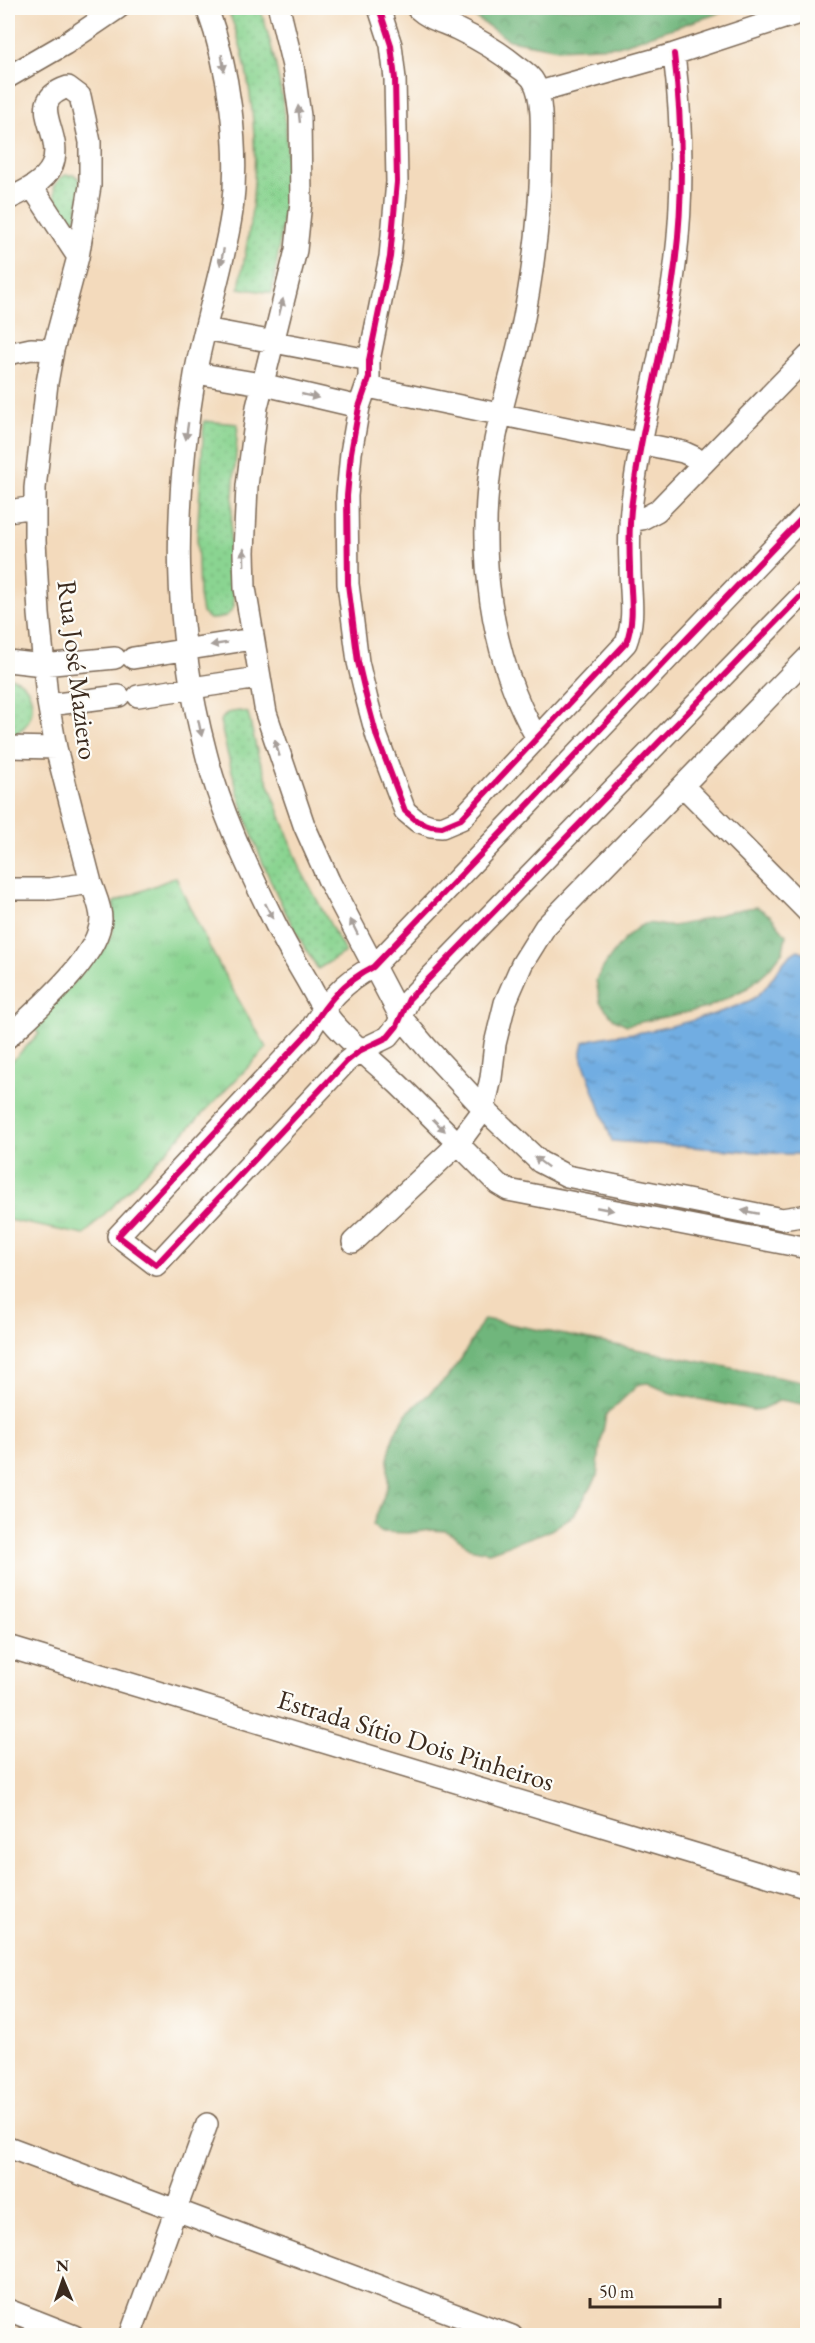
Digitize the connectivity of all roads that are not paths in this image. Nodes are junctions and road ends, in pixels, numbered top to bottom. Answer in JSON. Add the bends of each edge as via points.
{"nodes":[{"id":1,"x":118,"y":8,"type":"edge"},
{"id":2,"x":207,"y":8,"type":"edge"},
{"id":3,"x":279,"y":8,"type":"edge"},
{"id":4,"x":379,"y":8,"type":"edge"},
{"id":5,"x":417,"y":8,"type":"edge"},
{"id":6,"x":807,"y":10,"type":"edge"},
{"id":7,"x":674,"y":54,"type":"junction"},
{"id":8,"x":8,"y":77,"type":"edge"},
{"id":9,"x":539,"y":92,"type":"junction"},
{"id":10,"x":32,"y":188,"type":"junction"},
{"id":11,"x":8,"y":199,"type":"edge"},
{"id":12,"x":78,"y":257,"type":"junction"},
{"id":13,"x":206,"y":329,"type":"junction"},
{"id":14,"x":273,"y":340,"type":"junction"},
{"id":15,"x":52,"y":350,"type":"junction"},
{"id":16,"x":8,"y":354,"type":"edge"},
{"id":17,"x":807,"y":356,"type":"edge"},
{"id":18,"x":369,"y":360,"type":"junction"},
{"id":19,"x":196,"y":373,"type":"junction"},
{"id":20,"x":261,"y":384,"type":"junction"},
{"id":21,"x":368,"y":387,"type":"junction"},
{"id":22,"x":359,"y":407,"type":"junction"},
{"id":23,"x":501,"y":414,"type":"junction"},
{"id":24,"x":640,"y":443,"type":"junction"},
{"id":25,"x":703,"y":464,"type":"junction"},
{"id":26,"x":35,"y":507,"type":"junction"},
{"id":27,"x":8,"y":511,"type":"edge"},
{"id":28,"x":807,"y":512,"type":"edge"},
{"id":29,"x":630,"y":521,"type":"junction"},
{"id":30,"x":807,"y":589,"type":"edge"},
{"id":31,"x":252,"y":639,"type":"junction"},
{"id":32,"x":186,"y":650,"type":"junction"},
{"id":33,"x":807,"y":657,"type":"edge"},
{"id":34,"x":8,"y":661,"type":"edge"},
{"id":35,"x":43,"y":665,"type":"junction"},
{"id":36,"x":260,"y":678,"type":"junction"},
{"id":37,"x":192,"y":690,"type":"junction"},
{"id":38,"x":49,"y":705,"type":"junction"},
{"id":39,"x":537,"y":738,"type":"junction"},
{"id":40,"x":8,"y":747,"type":"edge"},
{"id":41,"x":56,"y":748,"type":"junction"},
{"id":42,"x":683,"y":786,"type":"junction"},
{"id":43,"x":91,"y":883,"type":"junction"},
{"id":44,"x":8,"y":890,"type":"edge"},
{"id":45,"x":807,"y":912,"type":"edge"},
{"id":46,"x":373,"y":967,"type":"junction"},
{"id":47,"x":323,"y":1008,"type":"junction"},
{"id":48,"x":400,"y":1016,"type":"junction"},
{"id":49,"x":8,"y":1037,"type":"edge"},
{"id":50,"x":361,"y":1050,"type":"junction"},
{"id":51,"x":484,"y":1109,"type":"junction"},
{"id":52,"x":458,"y":1144,"type":"junction"},
{"id":53,"x":807,"y":1215,"type":"edge"},
{"id":54,"x":353,"y":1242,"type":"dead end"},
{"id":55,"x":807,"y":1248,"type":"edge"},
{"id":56,"x":8,"y":1647,"type":"edge"},
{"id":57,"x":807,"y":1888,"type":"edge"},
{"id":58,"x":207,"y":2124,"type":"dead end"},
{"id":59,"x":8,"y":2147,"type":"edge"},
{"id":60,"x":176,"y":2210,"type":"junction"},
{"id":61,"x":8,"y":2310,"type":"edge"},
{"id":62,"x":74,"y":2336,"type":"edge"},
{"id":63,"x":130,"y":2336,"type":"edge"},
{"id":64,"x":512,"y":2336,"type":"edge"}],
"edges":[{"from":1,"to":8,"type":"street"},
{"from":2,"to":13,"type":"street","one_way":true,"via":[[221,50],[234,173],[232,211]]},
{"from":14,"to":3,"type":"street","one_way":true,"via":[[296,250],[301,202],[300,116]]},
{"from":4,"to":18,"type":"street","via":[[391,45],[395,79],[397,182],[390,257]]},
{"from":5,"to":9,"type":"street","via":[[429,18],[499,52],[533,80]]},
{"from":6,"to":7,"type":"street"},
{"from":7,"to":9,"type":"street"},
{"from":7,"to":24,"type":"street","via":[[681,157],[679,232],[666,328]]},
{"from":9,"to":23,"type":"street","via":[[536,242],[526,310]]},
{"from":10,"to":11,"type":"street"},
{"from":10,"to":12,"type":"street"},
{"from":10,"to":12,"type":"street","name":"Rua José Maziero","via":[[51,168],[56,145],[45,113],[50,98],[68,87],[80,96],[90,142],[90,186]]},
{"from":12,"to":15,"type":"street","name":"Rua José Maziero"},
{"from":13,"to":14,"type":"street"},
{"from":13,"to":19,"type":"street"},
{"from":14,"to":18,"type":"street"},
{"from":14,"to":20,"type":"street"},
{"from":15,"to":16,"type":"street"},
{"from":15,"to":26,"type":"street","name":"Rua José Maziero"},
{"from":17,"to":25,"type":"street"},
{"from":18,"to":21,"type":"street"},
{"from":19,"to":20,"type":"street"},
{"from":19,"to":32,"type":"street","one_way":true,"via":[[178,513]]},
{"from":20,"to":22,"type":"street","one_way":true},
{"from":31,"to":20,"type":"street","one_way":true,"via":[[244,552],[250,451]]},
{"from":21,"to":22,"type":"street"},
{"from":21,"to":23,"type":"street"},
{"from":22,"to":39,"type":"street","via":[[347,496],[351,613],[367,700],[405,811],[431,826],[442,827],[461,819]]},
{"from":23,"to":24,"type":"street"},
{"from":23,"to":39,"type":"street","via":[[487,496],[490,592],[510,678]]},
{"from":24,"to":25,"type":"street","via":[[683,452]]},
{"from":24,"to":29,"type":"street"},
{"from":25,"to":29,"type":"street","via":[[657,512]]},
{"from":26,"to":27,"type":"street"},
{"from":26,"to":35,"type":"street","name":"Rua José Maziero"},
{"from":28,"to":46,"type":"street"},
{"from":29,"to":39,"type":"street","via":[[633,621],[626,643]]},
{"from":30,"to":48,"type":"street","via":[[409,999]]},
{"from":31,"to":32,"type":"street","one_way":true},
{"from":31,"to":36,"type":"street"},
{"from":32,"to":35,"type":"street"},
{"from":32,"to":37,"type":"street"},
{"from":33,"to":42,"type":"street"},
{"from":34,"to":35,"type":"street"},
{"from":35,"to":38,"type":"street","name":"Rua José Maziero"},
{"from":36,"to":37,"type":"street"},
{"from":46,"to":36,"type":"street","one_way":true,"via":[[304,825],[266,713]]},
{"from":37,"to":38,"type":"street"},
{"from":37,"to":47,"type":"street","one_way":true,"via":[[206,756],[242,851],[279,931]]},
{"from":38,"to":41,"type":"street","name":"Rua José Maziero"},
{"from":40,"to":41,"type":"street"},
{"from":41,"to":43,"type":"street","name":"Rua José Maziero"},
{"from":42,"to":45,"type":"street"},
{"from":42,"to":51,"type":"street","via":[[545,927],[533,945],[502,1013]]},
{"from":43,"to":44,"type":"street"},
{"from":43,"to":49,"type":"street","name":"Rua José Maziero","via":[[101,919],[95,942],[84,959]]},
{"from":46,"to":47,"type":"street","via":[[345,984]]},
{"from":46,"to":48,"type":"street"},
{"from":47,"to":50,"type":"street"},
{"from":47,"to":50,"type":"street","via":[[309,1032],[118,1236],[156,1265]]},
{"from":48,"to":50,"type":"street","via":[[388,1037]]},
{"from":48,"to":51,"type":"street"},
{"from":50,"to":52,"type":"street","one_way":true},
{"from":51,"to":52,"type":"street"},
{"from":53,"to":51,"type":"street","one_way":true,"via":[[782,1218],[567,1176],[540,1162]]},
{"from":52,"to":54,"type":"street"},
{"from":52,"to":55,"type":"street","one_way":true,"via":[[508,1190]]},
{"from":56,"to":57,"type":"street","name":"Estrada Sítio Dois Pinheiros"},
{"from":58,"to":60,"type":"street"},
{"from":59,"to":60,"type":"street"},
{"from":60,"to":63,"type":"street"},
{"from":60,"to":64,"type":"street"},
{"from":61,"to":62,"type":"street"}]}
